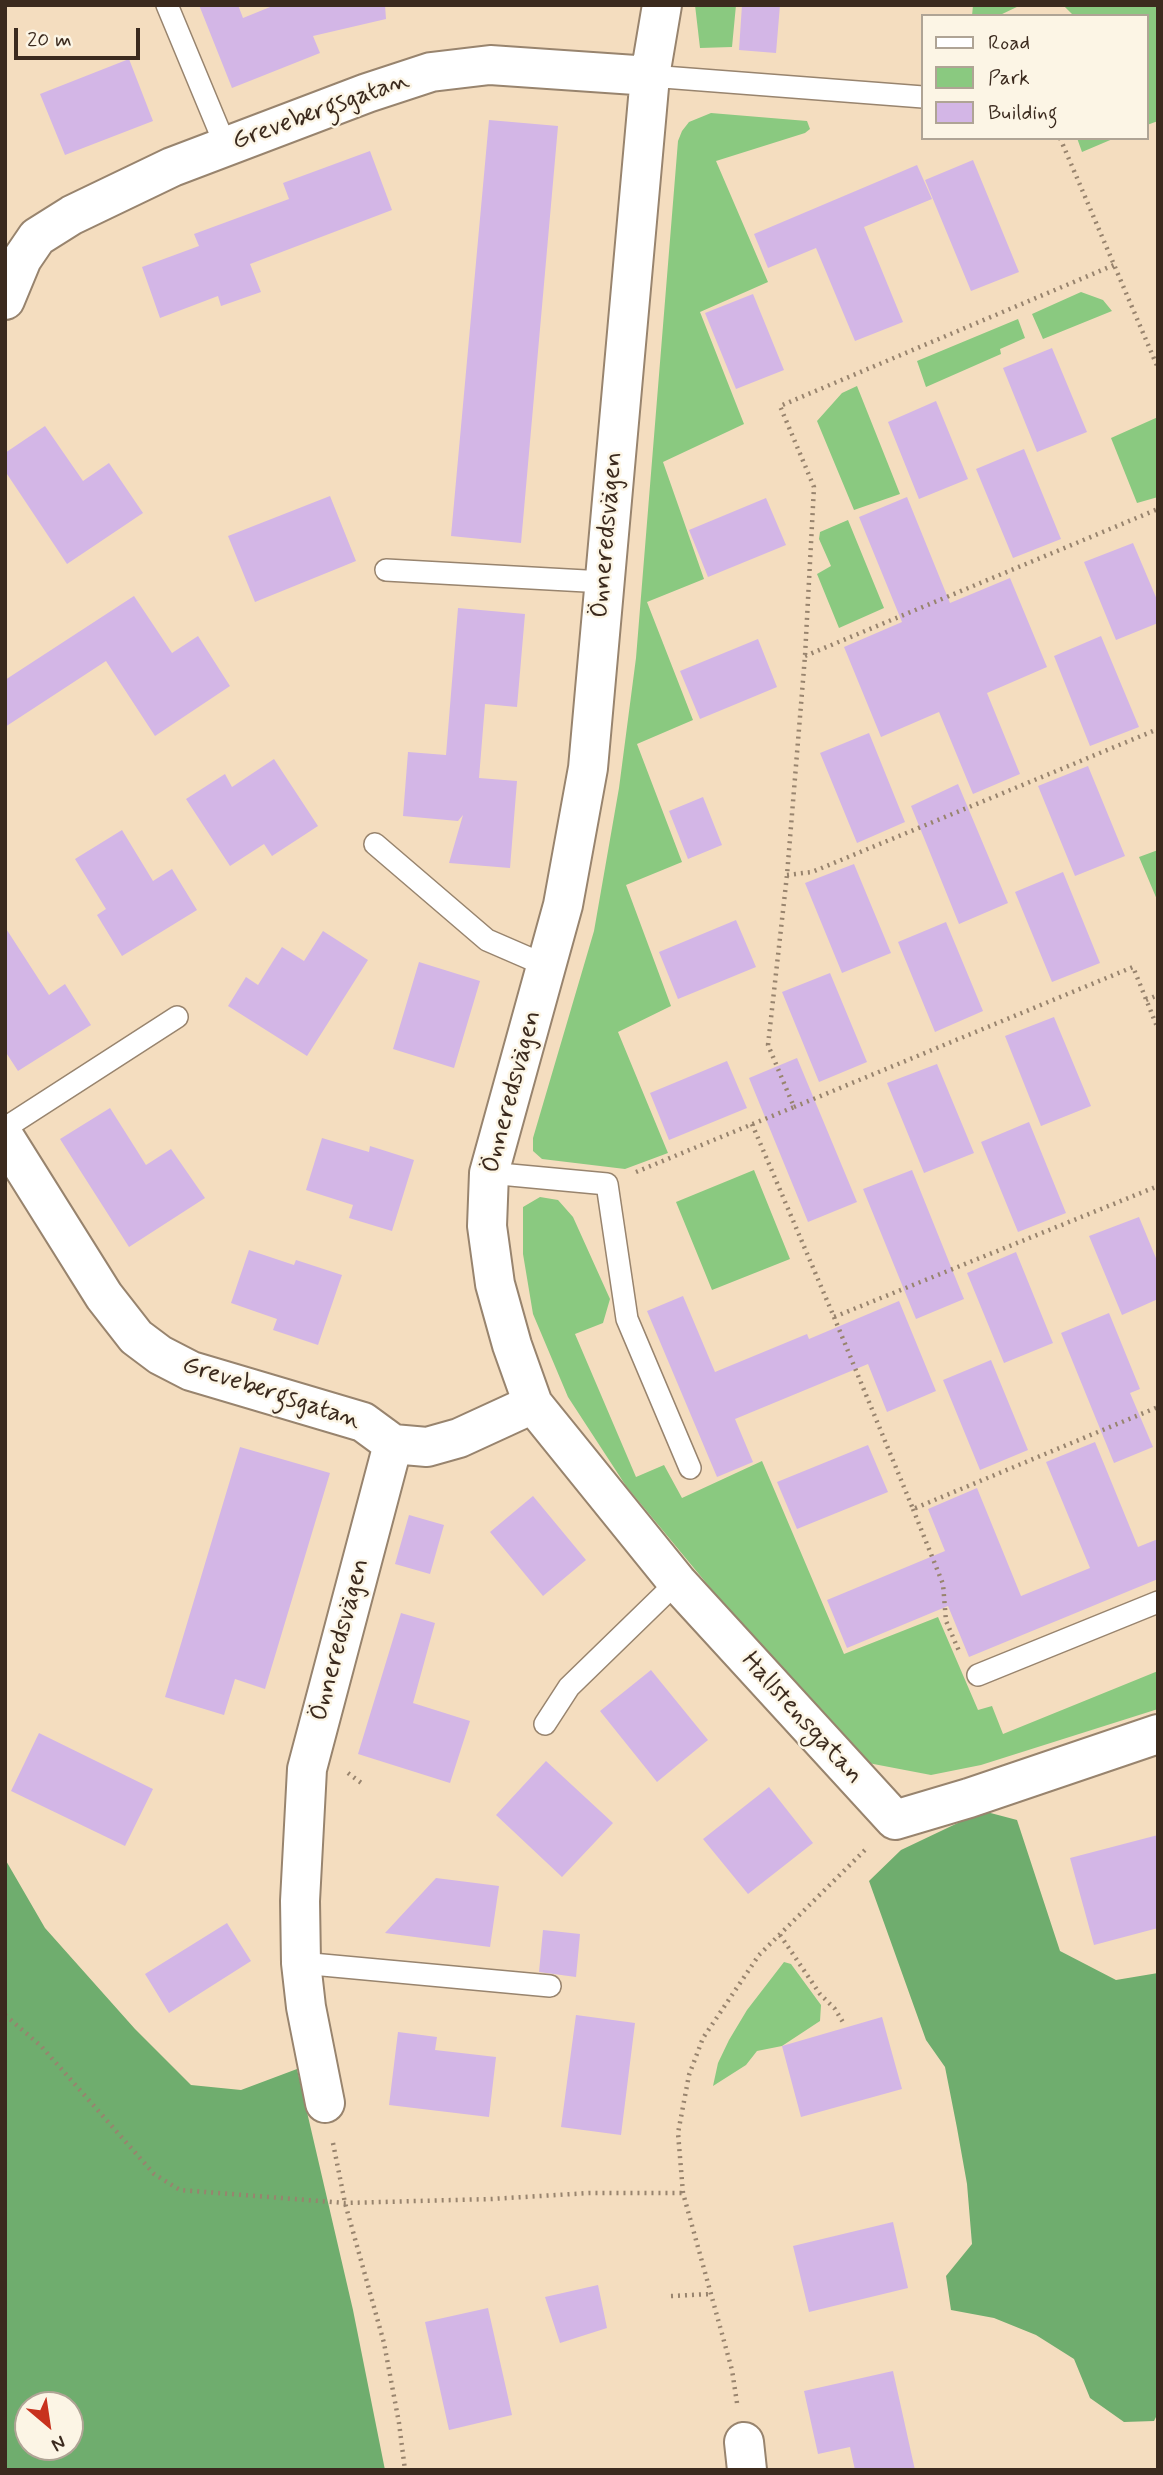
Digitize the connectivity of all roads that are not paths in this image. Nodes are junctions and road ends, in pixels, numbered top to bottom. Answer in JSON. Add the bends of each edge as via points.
{"nodes":[{"id":1,"x":167,"y":5,"type":"edge"},
{"id":2,"x":662,"y":5,"type":"edge"},
{"id":3,"x":650,"y":76,"type":"junction"},
{"id":4,"x":922,"y":97,"type":"edge"},
{"id":5,"x":226,"y":146,"type":"junction"},
{"id":6,"x":14,"y":251,"type":"edge"},
{"id":7,"x":5,"y":300,"type":"edge"},
{"id":8,"x":386,"y":570,"type":"dead end"},
{"id":9,"x":604,"y":582,"type":"junction"},
{"id":10,"x":374,"y":844,"type":"dead end"},
{"id":11,"x":547,"y":966,"type":"junction"},
{"id":12,"x":177,"y":1017,"type":"dead end"},
{"id":13,"x":5,"y":1128,"type":"edge"},
{"id":14,"x":5,"y":1138,"type":"edge"},
{"id":15,"x":489,"y":1173,"type":"junction"},
{"id":16,"x":533,"y":1404,"type":"junction"},
{"id":17,"x":393,"y":1444,"type":"junction"},
{"id":18,"x":690,"y":1468,"type":"dead end"},
{"id":19,"x":677,"y":1582,"type":"junction"},
{"id":20,"x":1158,"y":1602,"type":"edge"},
{"id":21,"x":978,"y":1675,"type":"road end"},
{"id":22,"x":545,"y":1724,"type":"dead end"},
{"id":23,"x":1158,"y":1734,"type":"edge"},
{"id":24,"x":301,"y":1963,"type":"junction"},
{"id":25,"x":550,"y":1986,"type":"dead end"},
{"id":26,"x":325,"y":2103,"type":"road end"}],
"edges":[{"from":1,"to":5,"type":"lane"},
{"from":2,"to":3,"type":"street","name":"Önneredsvägen"},
{"from":3,"to":4,"type":"lane"},
{"from":3,"to":5,"type":"street","name":"Grevebergsgatan","via":[[490,65],[431,72]]},
{"from":3,"to":9,"type":"street","name":"Önneredsvägen"},
{"from":5,"to":6,"type":"street","name":"Grevebergsgatan","via":[[72,215]]},
{"from":6,"to":7,"type":"street","name":"Grevebergsgatan"},
{"from":8,"to":9,"type":"lane"},
{"from":9,"to":11,"type":"street","name":"Önneredsvägen","via":[[588,768]]},
{"from":10,"to":11,"type":"lane","via":[[487,940]]},
{"from":11,"to":15,"type":"street","name":"Önneredsvägen"},
{"from":12,"to":13,"type":"lane"},
{"from":14,"to":17,"type":"street","name":"Grevebergsgatan","via":[[104,1296],[136,1337],[191,1371],[363,1422]]},
{"from":15,"to":16,"type":"street","name":"Önneredsvägen","via":[[486,1226],[495,1284]]},
{"from":15,"to":18,"type":"lane","via":[[607,1184],[627,1319]]},
{"from":16,"to":17,"type":"street","via":[[459,1438],[427,1447]]},
{"from":16,"to":19,"type":"street","name":"Hallstensgatan"},
{"from":17,"to":24,"type":"street","name":"Önneredsvägen","via":[[307,1769]]},
{"from":19,"to":22,"type":"lane","via":[[569,1687]]},
{"from":19,"to":23,"type":"street","name":"Hallstensgatan","via":[[895,1820]]},
{"from":20,"to":21,"type":"lane"},
{"from":24,"to":25,"type":"lane"},
{"from":24,"to":26,"type":"street","name":"Önneredsvägen"}]}
